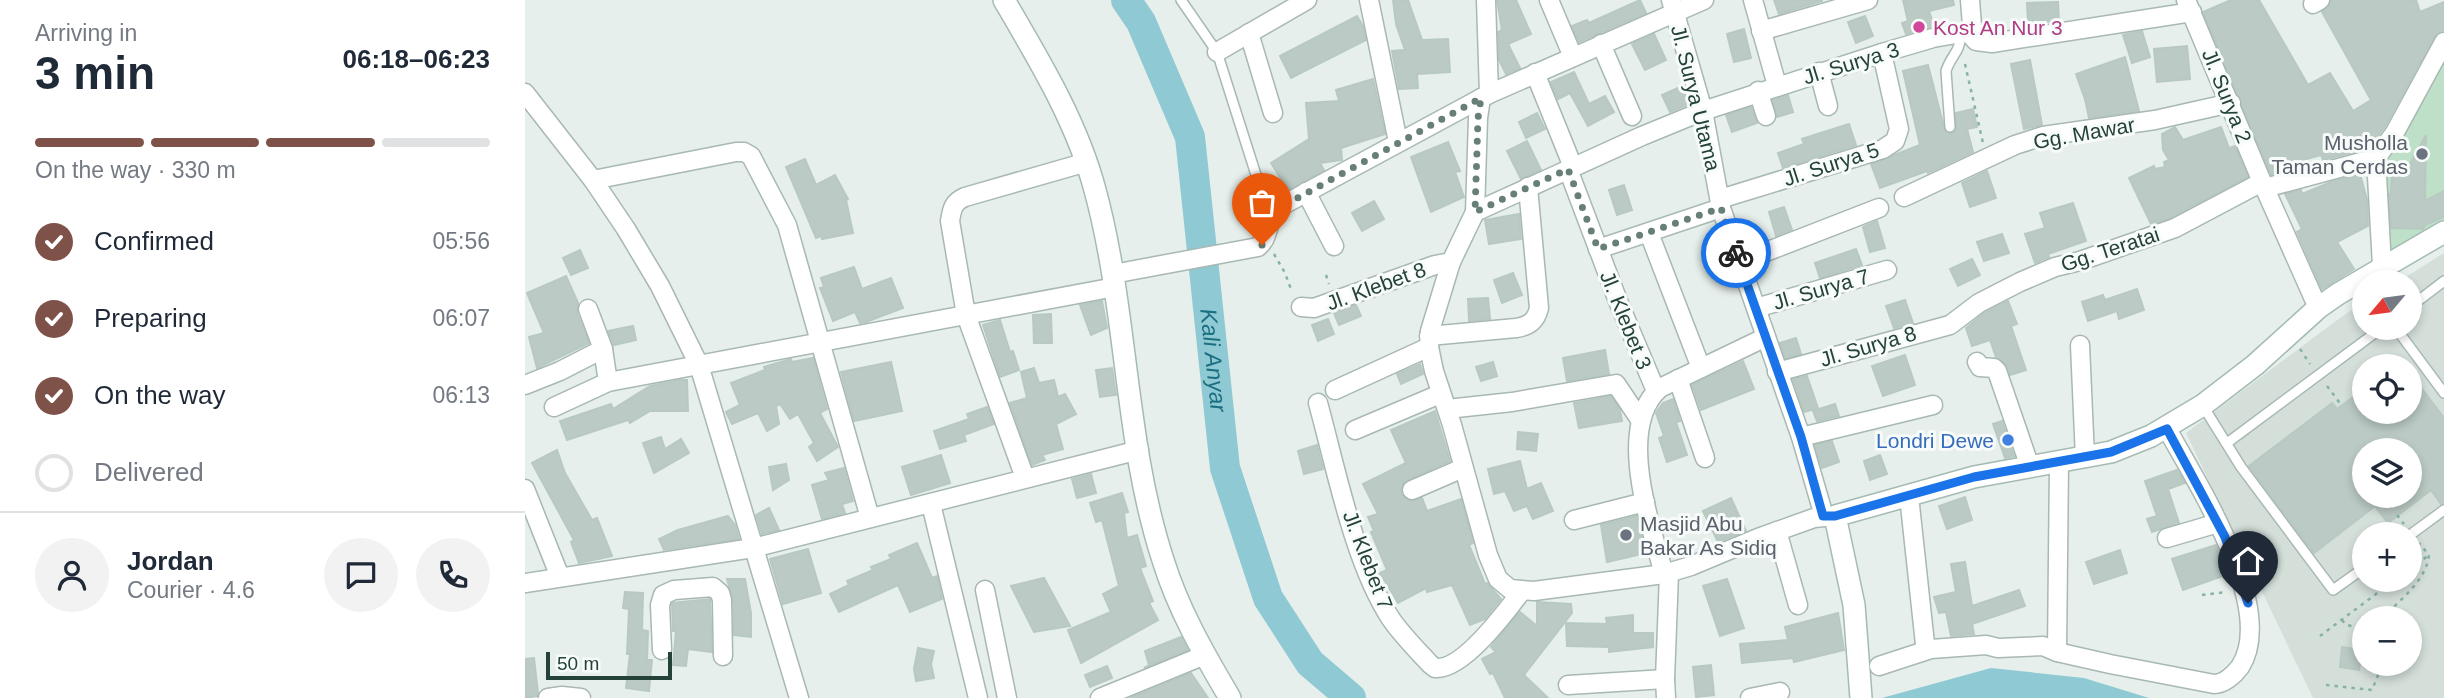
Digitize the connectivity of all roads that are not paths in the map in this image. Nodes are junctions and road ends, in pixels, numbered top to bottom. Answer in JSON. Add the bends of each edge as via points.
{"nodes":[{"id":1,"x":1004,"y":0,"type":"edge"},
{"id":2,"x":1181,"y":0,"type":"edge"},
{"id":3,"x":1307,"y":0,"type":"edge"},
{"id":4,"x":1369,"y":0,"type":"edge"},
{"id":5,"x":1486,"y":0,"type":"edge"},
{"id":6,"x":1549,"y":0,"type":"edge"},
{"id":7,"x":1704,"y":0,"type":"edge"},
{"id":8,"x":1753,"y":0,"type":"edge"},
{"id":9,"x":1868,"y":0,"type":"edge"},
{"id":10,"x":1971,"y":0,"type":"edge"},
{"id":11,"x":2190,"y":4,"type":"edge"},
{"id":12,"x":1673,"y":6,"type":"edge"},
{"id":13,"x":1761,"y":31,"type":"junction"},
{"id":14,"x":1249,"y":33,"type":"junction"},
{"id":15,"x":1965,"y":33,"type":"junction"},
{"id":16,"x":2444,"y":42,"type":"edge"},
{"id":17,"x":1601,"y":44,"type":"junction"},
{"id":18,"x":1216,"y":52,"type":"junction"},
{"id":19,"x":1882,"y":53,"type":"junction"},
{"id":20,"x":1573,"y":57,"type":"junction"},
{"id":21,"x":1819,"y":72,"type":"junction"},
{"id":22,"x":1535,"y":74,"type":"junction"},
{"id":23,"x":1776,"y":82,"type":"dead end"},
{"id":24,"x":1758,"y":92,"type":"junction"},
{"id":25,"x":525,"y":93,"type":"edge"},
{"id":26,"x":1485,"y":96,"type":"junction"},
{"id":27,"x":2231,"y":103,"type":"junction"},
{"id":28,"x":1828,"y":106,"type":"dead end"},
{"id":29,"x":1703,"y":111,"type":"junction"},
{"id":30,"x":1273,"y":113,"type":"dead end"},
{"id":31,"x":1632,"y":116,"type":"dead end"},
{"id":32,"x":1766,"y":116,"type":"dead end"},
{"id":33,"x":1950,"y":127,"type":"dead end"},
{"id":34,"x":1398,"y":142,"type":"junction"},
{"id":35,"x":2376,"y":158,"type":"junction"},
{"id":36,"x":1087,"y":162,"type":"junction"},
{"id":37,"x":1571,"y":168,"type":"junction"},
{"id":38,"x":593,"y":180,"type":"junction"},
{"id":39,"x":2263,"y":185,"type":"junction"},
{"id":40,"x":1528,"y":187,"type":"junction"},
{"id":41,"x":1306,"y":192,"type":"junction"},
{"id":42,"x":1904,"y":197,"type":"dead end"},
{"id":43,"x":1720,"y":204,"type":"junction"},
{"id":44,"x":1879,"y":208,"type":"dead end"},
{"id":45,"x":1475,"y":212,"type":"junction"},
{"id":46,"x":1270,"y":219,"type":"junction"},
{"id":47,"x":2444,"y":232,"type":"edge"},
{"id":48,"x":1650,"y":233,"type":"junction"},
{"id":49,"x":1334,"y":246,"type":"dead end"},
{"id":50,"x":1598,"y":249,"type":"junction"},
{"id":51,"x":1451,"y":262,"type":"junction"},
{"id":52,"x":1739,"y":262,"type":"junction"},
{"id":53,"x":2382,"y":266,"type":"junction"},
{"id":54,"x":1887,"y":270,"type":"dead end"},
{"id":55,"x":1114,"y":281,"type":"junction"},
{"id":56,"x":2444,"y":282,"type":"edge"},
{"id":57,"x":2422,"y":298,"type":"edge"},
{"id":58,"x":1301,"y":307,"type":"road end"},
{"id":59,"x":1756,"y":308,"type":"junction"},
{"id":60,"x":2319,"y":308,"type":"junction"},
{"id":61,"x":588,"y":309,"type":"dead end"},
{"id":62,"x":966,"y":315,"type":"junction"},
{"id":63,"x":1958,"y":318,"type":"joint"},
{"id":64,"x":1766,"y":337,"type":"junction"},
{"id":65,"x":2366,"y":340,"type":"edge"},
{"id":66,"x":2405,"y":340,"type":"edge"},
{"id":67,"x":1429,"y":342,"type":"junction"},
{"id":68,"x":821,"y":343,"type":"junction"},
{"id":69,"x":2080,"y":345,"type":"dead end"},
{"id":70,"x":603,"y":349,"type":"junction"},
{"id":71,"x":1976,"y":362,"type":"dead end"},
{"id":72,"x":699,"y":365,"type":"junction"},
{"id":73,"x":1701,"y":368,"type":"junction"},
{"id":74,"x":1777,"y":372,"type":"junction"},
{"id":75,"x":1678,"y":379,"type":"junction"},
{"id":76,"x":608,"y":382,"type":"junction"},
{"id":77,"x":525,"y":385,"type":"edge"},
{"id":78,"x":1335,"y":390,"type":"dead end"},
{"id":79,"x":1657,"y":391,"type":"junction"},
{"id":80,"x":2444,"y":394,"type":"edge"},
{"id":81,"x":1443,"y":402,"type":"junction"},
{"id":82,"x":1318,"y":403,"type":"dead end"},
{"id":83,"x":1933,"y":405,"type":"dead end"},
{"id":84,"x":2203,"y":405,"type":"junction"},
{"id":85,"x":554,"y":407,"type":"dead end"},
{"id":86,"x":1641,"y":421,"type":"junction"},
{"id":87,"x":2167,"y":429,"type":"junction"},
{"id":88,"x":1355,"y":430,"type":"dead end"},
{"id":89,"x":1801,"y":437,"type":"junction"},
{"id":90,"x":2227,"y":443,"type":"junction"},
{"id":91,"x":1139,"y":450,"type":"junction"},
{"id":92,"x":1705,"y":458,"type":"dead end"},
{"id":93,"x":2085,"y":458,"type":"junction"},
{"id":94,"x":2059,"y":463,"type":"junction"},
{"id":95,"x":2030,"y":467,"type":"junction"},
{"id":96,"x":1463,"y":468,"type":"junction"},
{"id":97,"x":1025,"y":478,"type":"junction"},
{"id":98,"x":525,"y":489,"type":"edge"},
{"id":99,"x":1412,"y":490,"type":"dead end"},
{"id":100,"x":1909,"y":496,"type":"junction"},
{"id":101,"x":1645,"y":502,"type":"junction"},
{"id":102,"x":931,"y":504,"type":"junction"},
{"id":103,"x":2444,"y":510,"type":"edge"},
{"id":104,"x":1829,"y":516,"type":"junction"},
{"id":105,"x":870,"y":518,"type":"junction"},
{"id":106,"x":1574,"y":520,"type":"dead end"},
{"id":107,"x":2218,"y":523,"type":"junction"},
{"id":108,"x":2422,"y":526,"type":"edge"},
{"id":109,"x":1777,"y":531,"type":"junction"},
{"id":110,"x":2167,"y":538,"type":"dead end"},
{"id":111,"x":753,"y":548,"type":"junction"},
{"id":112,"x":689,"y":557,"type":"junction"},
{"id":113,"x":1667,"y":573,"type":"junction"},
{"id":114,"x":560,"y":577,"type":"junction"},
{"id":115,"x":2352,"y":577,"type":"edge"},
{"id":116,"x":525,"y":583,"type":"edge"},
{"id":117,"x":695,"y":589,"type":"junction"},
{"id":118,"x":985,"y":590,"type":"dead end"},
{"id":119,"x":1521,"y":592,"type":"junction"},
{"id":120,"x":1798,"y":605,"type":"dead end"},
{"id":121,"x":1925,"y":644,"type":"dead end"},
{"id":122,"x":662,"y":650,"type":"dead end"},
{"id":123,"x":2057,"y":652,"type":"junction"},
{"id":124,"x":1205,"y":655,"type":"junction"},
{"id":125,"x":723,"y":656,"type":"dead end"},
{"id":126,"x":1879,"y":666,"type":"dead end"},
{"id":127,"x":1665,"y":679,"type":"junction"},
{"id":128,"x":1568,"y":684,"type":"dead end"},
{"id":129,"x":1780,"y":692,"type":"dead end"},
{"id":130,"x":548,"y":698,"type":"edge"},
{"id":131,"x":581,"y":698,"type":"edge"},
{"id":132,"x":799,"y":698,"type":"edge"},
{"id":133,"x":978,"y":698,"type":"edge"},
{"id":134,"x":1007,"y":698,"type":"edge"},
{"id":135,"x":1100,"y":698,"type":"edge"},
{"id":136,"x":1230,"y":698,"type":"edge"},
{"id":137,"x":1666,"y":698,"type":"edge"},
{"id":138,"x":1750,"y":698,"type":"edge"},
{"id":139,"x":1861,"y":698,"type":"edge"}],
"edges":[{"from":1,"to":36,"type":"street"},
{"from":2,"to":18,"type":"lane"},
{"from":3,"to":14,"type":"street"},
{"from":4,"to":34,"type":"street"},
{"from":5,"to":26,"type":"street"},
{"from":6,"to":20,"type":"street"},
{"from":7,"to":12,"type":"street"},
{"from":8,"to":13,"type":"street"},
{"from":9,"to":13,"type":"street"},
{"from":10,"to":15,"type":"street","via":[[1972,26]]},
{"from":11,"to":15,"type":"street","via":[[1992,43],[1976,41]]},
{"from":11,"to":27,"type":"street","name":"Jl. Surya 2"},
{"from":12,"to":17,"type":"street"},
{"from":12,"to":29,"type":"street","name":"Jl. Surya Utama"},
{"from":13,"to":23,"type":"street"},
{"from":14,"to":18,"type":"street"},
{"from":14,"to":30,"type":"street"},
{"from":15,"to":19,"type":"street","name":"Jl. Surya 3"},
{"from":15,"to":33,"type":"lane","via":[[1945,71]]},
{"from":16,"to":35,"type":"street"},
{"from":17,"to":20,"type":"street"},
{"from":17,"to":31,"type":"street"},
{"from":18,"to":46,"type":"lane"},
{"from":19,"to":21,"type":"street","name":"Jl. Surya 3"},
{"from":19,"to":43,"type":"street","name":"Jl. Surya 5","via":[[1899,129],[1893,143]]},
{"from":20,"to":22,"type":"street"},
{"from":21,"to":24,"type":"street","name":"Jl. Surya 3"},
{"from":21,"to":28,"type":"street"},
{"from":22,"to":26,"type":"street"},
{"from":22,"to":37,"type":"street","name":"Jl. Klebet 3"},
{"from":24,"to":29,"type":"street","name":"Jl. Surya 3"},
{"from":24,"to":32,"type":"street"},
{"from":25,"to":38,"type":"street"},
{"from":26,"to":34,"type":"street"},
{"from":26,"to":45,"type":"street","via":[[1478,118]]},
{"from":27,"to":39,"type":"street","name":"Jl. Surya 2"},
{"from":27,"to":42,"type":"street","name":"Gg. Mawar","via":[[2155,120],[2043,136]]},
{"from":29,"to":37,"type":"street","name":"Jl. Surya 3"},
{"from":29,"to":43,"type":"street","name":"Jl. Surya Utama"},
{"from":34,"to":41,"type":"street"},
{"from":35,"to":39,"type":"street","name":"Gg. Teratai"},
{"from":35,"to":53,"type":"street"},
{"from":36,"to":55,"type":"street"},
{"from":36,"to":62,"type":"street","via":[[954,204],[950,221]]},
{"from":37,"to":40,"type":"street","name":"Jl. Surya 3"},
{"from":37,"to":50,"type":"street","name":"Jl. Klebet 3"},
{"from":38,"to":68,"type":"street","via":[[736,152],[751,156],[787,225]]},
{"from":38,"to":72,"type":"street","via":[[660,286]]},
{"from":39,"to":60,"type":"street","name":"Jl. Surya 2"},
{"from":39,"to":63,"type":"street","name":"Gg. Teratai","via":[[2175,228],[2055,267],[1979,303]]},
{"from":40,"to":45,"type":"street","name":"Jl. Surya 3"},
{"from":40,"to":67,"type":"street","via":[[1538,314],[1524,327]]},
{"from":41,"to":46,"type":"street"},
{"from":41,"to":49,"type":"street"},
{"from":43,"to":48,"type":"street","name":"Jl. Surya 5"},
{"from":43,"to":52,"type":"street","name":"Jl. Surya Utama"},
{"from":44,"to":52,"type":"street"},
{"from":45,"to":51,"type":"street"},
{"from":46,"to":55,"type":"street","via":[[1262,245]]},
{"from":47,"to":53,"type":"street"},
{"from":48,"to":50,"type":"street","name":"Jl. Surya 5"},
{"from":48,"to":73,"type":"street"},
{"from":50,"to":79,"type":"street","name":"Jl. Klebet 3"},
{"from":51,"to":58,"type":"street","name":"Jl. Klebet 8","via":[[1314,308]]},
{"from":51,"to":67,"type":"street"},
{"from":52,"to":59,"type":"street","name":"Jl. Surya Utama"},
{"from":53,"to":60,"type":"street"},
{"from":54,"to":59,"type":"street","name":"Jl. Surya 7"},
{"from":55,"to":62,"type":"street"},
{"from":55,"to":91,"type":"street"},
{"from":56,"to":57,"type":"lane"},
{"from":59,"to":64,"type":"street","name":"Jl. Surya Utama"},
{"from":60,"to":84,"type":"street"},
{"from":61,"to":70,"type":"street"},
{"from":62,"to":68,"type":"street"},
{"from":62,"to":97,"type":"street"},
{"from":63,"to":74,"type":"street","name":"Jl. Surya 8","via":[[1943,327]]},
{"from":64,"to":73,"type":"street"},
{"from":64,"to":74,"type":"street","name":"Jl. Surya Utama"},
{"from":65,"to":90,"type":"lane"},
{"from":66,"to":80,"type":"lane"},
{"from":67,"to":78,"type":"street"},
{"from":67,"to":81,"type":"street"},
{"from":68,"to":72,"type":"street"},
{"from":68,"to":105,"type":"street"},
{"from":69,"to":93,"type":"street"},
{"from":70,"to":76,"type":"street"},
{"from":70,"to":77,"type":"street"},
{"from":71,"to":95,"type":"street","via":[[1997,371]]},
{"from":72,"to":76,"type":"street"},
{"from":72,"to":111,"type":"street"},
{"from":73,"to":75,"type":"street"},
{"from":74,"to":89,"type":"street","name":"Jl. Surya Utama"},
{"from":75,"to":79,"type":"street"},
{"from":75,"to":92,"type":"street"},
{"from":76,"to":85,"type":"street"},
{"from":79,"to":86,"type":"street"},
{"from":81,"to":86,"type":"street","via":[[1512,402],[1616,384]]},
{"from":81,"to":88,"type":"street"},
{"from":81,"to":96,"type":"street"},
{"from":82,"to":119,"type":"street","name":"Jl. Klebet 7","via":[[1369,574],[1391,618],[1430,664],[1449,667],[1491,630]]},
{"from":83,"to":89,"type":"street"},
{"from":84,"to":87,"type":"street"},
{"from":84,"to":90,"type":"lane"},
{"from":86,"to":101,"type":"street","via":[[1639,459]]},
{"from":87,"to":93,"type":"street"},
{"from":87,"to":107,"type":"street"},
{"from":89,"to":104,"type":"street","name":"Jl. Surya Utama"},
{"from":90,"to":115,"type":"lane","via":[[2333,590]]},
{"from":91,"to":97,"type":"street"},
{"from":91,"to":124,"type":"street","via":[[1163,560]]},
{"from":93,"to":94,"type":"street"},
{"from":94,"to":95,"type":"street"},
{"from":94,"to":123,"type":"street"},
{"from":95,"to":100,"type":"street"},
{"from":96,"to":99,"type":"street"},
{"from":96,"to":119,"type":"street","via":[[1492,570],[1510,589]]},
{"from":97,"to":102,"type":"street"},
{"from":98,"to":114,"type":"street"},
{"from":100,"to":104,"type":"street"},
{"from":100,"to":121,"type":"street"},
{"from":101,"to":106,"type":"street"},
{"from":101,"to":113,"type":"street"},
{"from":102,"to":105,"type":"street"},
{"from":102,"to":133,"type":"street"},
{"from":103,"to":108,"type":"lane"},
{"from":104,"to":109,"type":"street"},
{"from":104,"to":139,"type":"street","via":[[1854,605]]},
{"from":105,"to":111,"type":"street"},
{"from":107,"to":110,"type":"street"},
{"from":107,"to":123,"type":"street","via":[[2250,617],[2247,650],[2237,671],[2220,684]]},
{"from":109,"to":113,"type":"street"},
{"from":109,"to":120,"type":"street"},
{"from":111,"to":112,"type":"street"},
{"from":111,"to":132,"type":"street"},
{"from":112,"to":114,"type":"street"},
{"from":112,"to":117,"type":"street"},
{"from":113,"to":119,"type":"street"},
{"from":113,"to":127,"type":"street"},
{"from":114,"to":116,"type":"street"},
{"from":117,"to":122,"type":"street","via":[[674,590],[661,598]]},
{"from":117,"to":125,"type":"street","via":[[713,587],[720,593]]},
{"from":118,"to":134,"type":"street"},
{"from":123,"to":126,"type":"street","via":[[2043,646],[1959,646],[1922,651]]},
{"from":124,"to":135,"type":"street"},
{"from":124,"to":136,"type":"street"},
{"from":127,"to":128,"type":"street"},
{"from":127,"to":137,"type":"street"},
{"from":129,"to":138,"type":"street"},
{"from":130,"to":131,"type":"street"}]}
